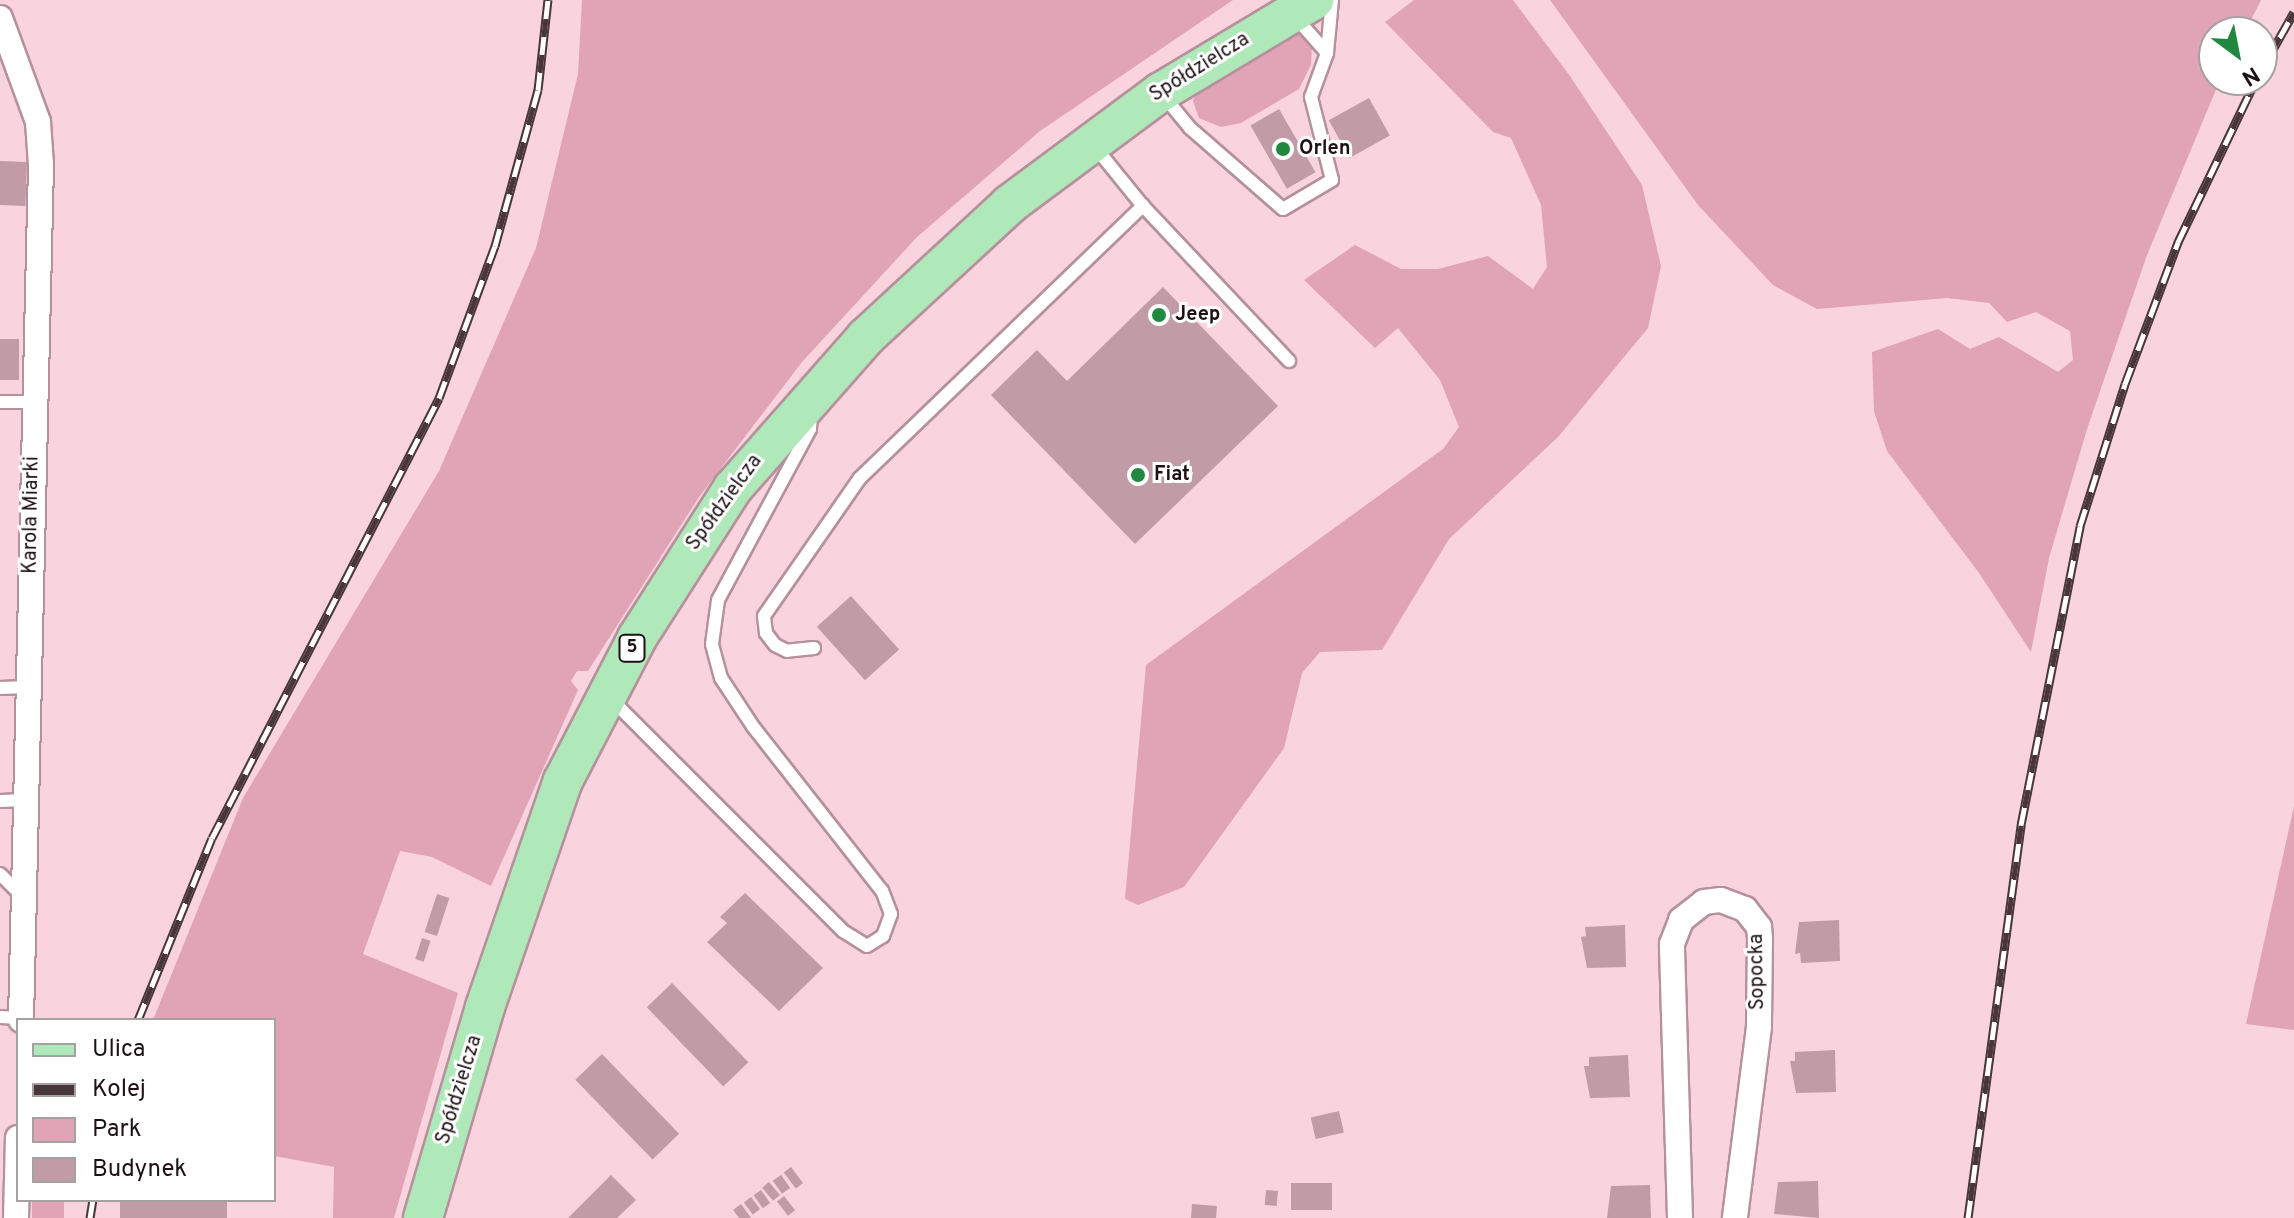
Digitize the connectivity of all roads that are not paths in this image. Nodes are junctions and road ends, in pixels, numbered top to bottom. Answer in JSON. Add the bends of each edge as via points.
{"nodes":[{"id":1,"x":1332,"y":0,"type":"edge"},
{"id":2,"x":1302,"y":7,"type":"edge"},
{"id":3,"x":0,"y":18,"type":"edge"},
{"id":4,"x":1327,"y":53,"type":"junction"},
{"id":5,"x":1161,"y":92,"type":"junction"},
{"id":6,"x":1091,"y":141,"type":"junction"},
{"id":7,"x":1143,"y":206,"type":"junction"},
{"id":8,"x":1289,"y":361,"type":"dead end"},
{"id":9,"x":813,"y":393,"type":"junction"},
{"id":10,"x":0,"y":402,"type":"edge"},
{"id":11,"x":35,"y":402,"type":"junction"},
{"id":12,"x":814,"y":648,"type":"dead end"},
{"id":13,"x":28,"y":687,"type":"junction"},
{"id":14,"x":0,"y":688,"type":"edge"},
{"id":15,"x":599,"y":690,"type":"junction"},
{"id":16,"x":26,"y":800,"type":"junction"},
{"id":17,"x":0,"y":801,"type":"edge"},
{"id":18,"x":0,"y":874,"type":"edge"},
{"id":19,"x":24,"y":897,"type":"junction"},
{"id":20,"x":14,"y":1018,"type":"edge"},
{"id":21,"x":423,"y":1218,"type":"edge"},
{"id":22,"x":1680,"y":1218,"type":"edge"},
{"id":23,"x":1735,"y":1218,"type":"edge"}],
"edges":[{"from":1,"to":4,"type":"lane"},
{"from":2,"to":4,"type":"lane"},
{"from":2,"to":5,"type":"main road","name":"Spółdzielcza","number":"5"},
{"from":3,"to":11,"type":"street","name":"Karola Miarki","via":[[38,122]]},
{"from":4,"to":5,"type":"lane","via":[[1311,97],[1332,180],[1283,209],[1190,128]]},
{"from":5,"to":6,"type":"main road","name":"Spółdzielcza","number":"5"},
{"from":6,"to":7,"type":"lane"},
{"from":6,"to":9,"type":"main road","name":"Spółdzielcza","number":"5","via":[[971,238]]},
{"from":7,"to":8,"type":"lane"},
{"from":7,"to":12,"type":"lane","via":[[860,478],[764,616],[766,633],[775,645],[787,651]]},
{"from":9,"to":15,"type":"main road","name":"Spółdzielcza","number":"5","via":[[708,523]]},
{"from":9,"to":15,"type":"lane","via":[[810,429],[718,600],[712,644],[721,678],[754,728],[882,891],[891,914],[883,936],[867,946],[843,931]]},
{"from":10,"to":11,"type":"lane"},
{"from":11,"to":13,"type":"street","name":"Karola Miarki"},
{"from":13,"to":14,"type":"lane"},
{"from":13,"to":16,"type":"street","name":"Karola Miarki"},
{"from":15,"to":21,"type":"main road","name":"Spółdzielcza","number":"5","via":[[533,862]]},
{"from":16,"to":17,"type":"lane"},
{"from":16,"to":19,"type":"street","name":"Karola Miarki"},
{"from":18,"to":19,"type":"lane"},
{"from":19,"to":20,"type":"street","name":"Karola Miarki"},
{"from":22,"to":23,"type":"street","name":"Sopocka","via":[[1672,944],[1681,920],[1704,902],[1721,900],[1745,909],[1759,927],[1760,939],[1759,1027]]}]}
